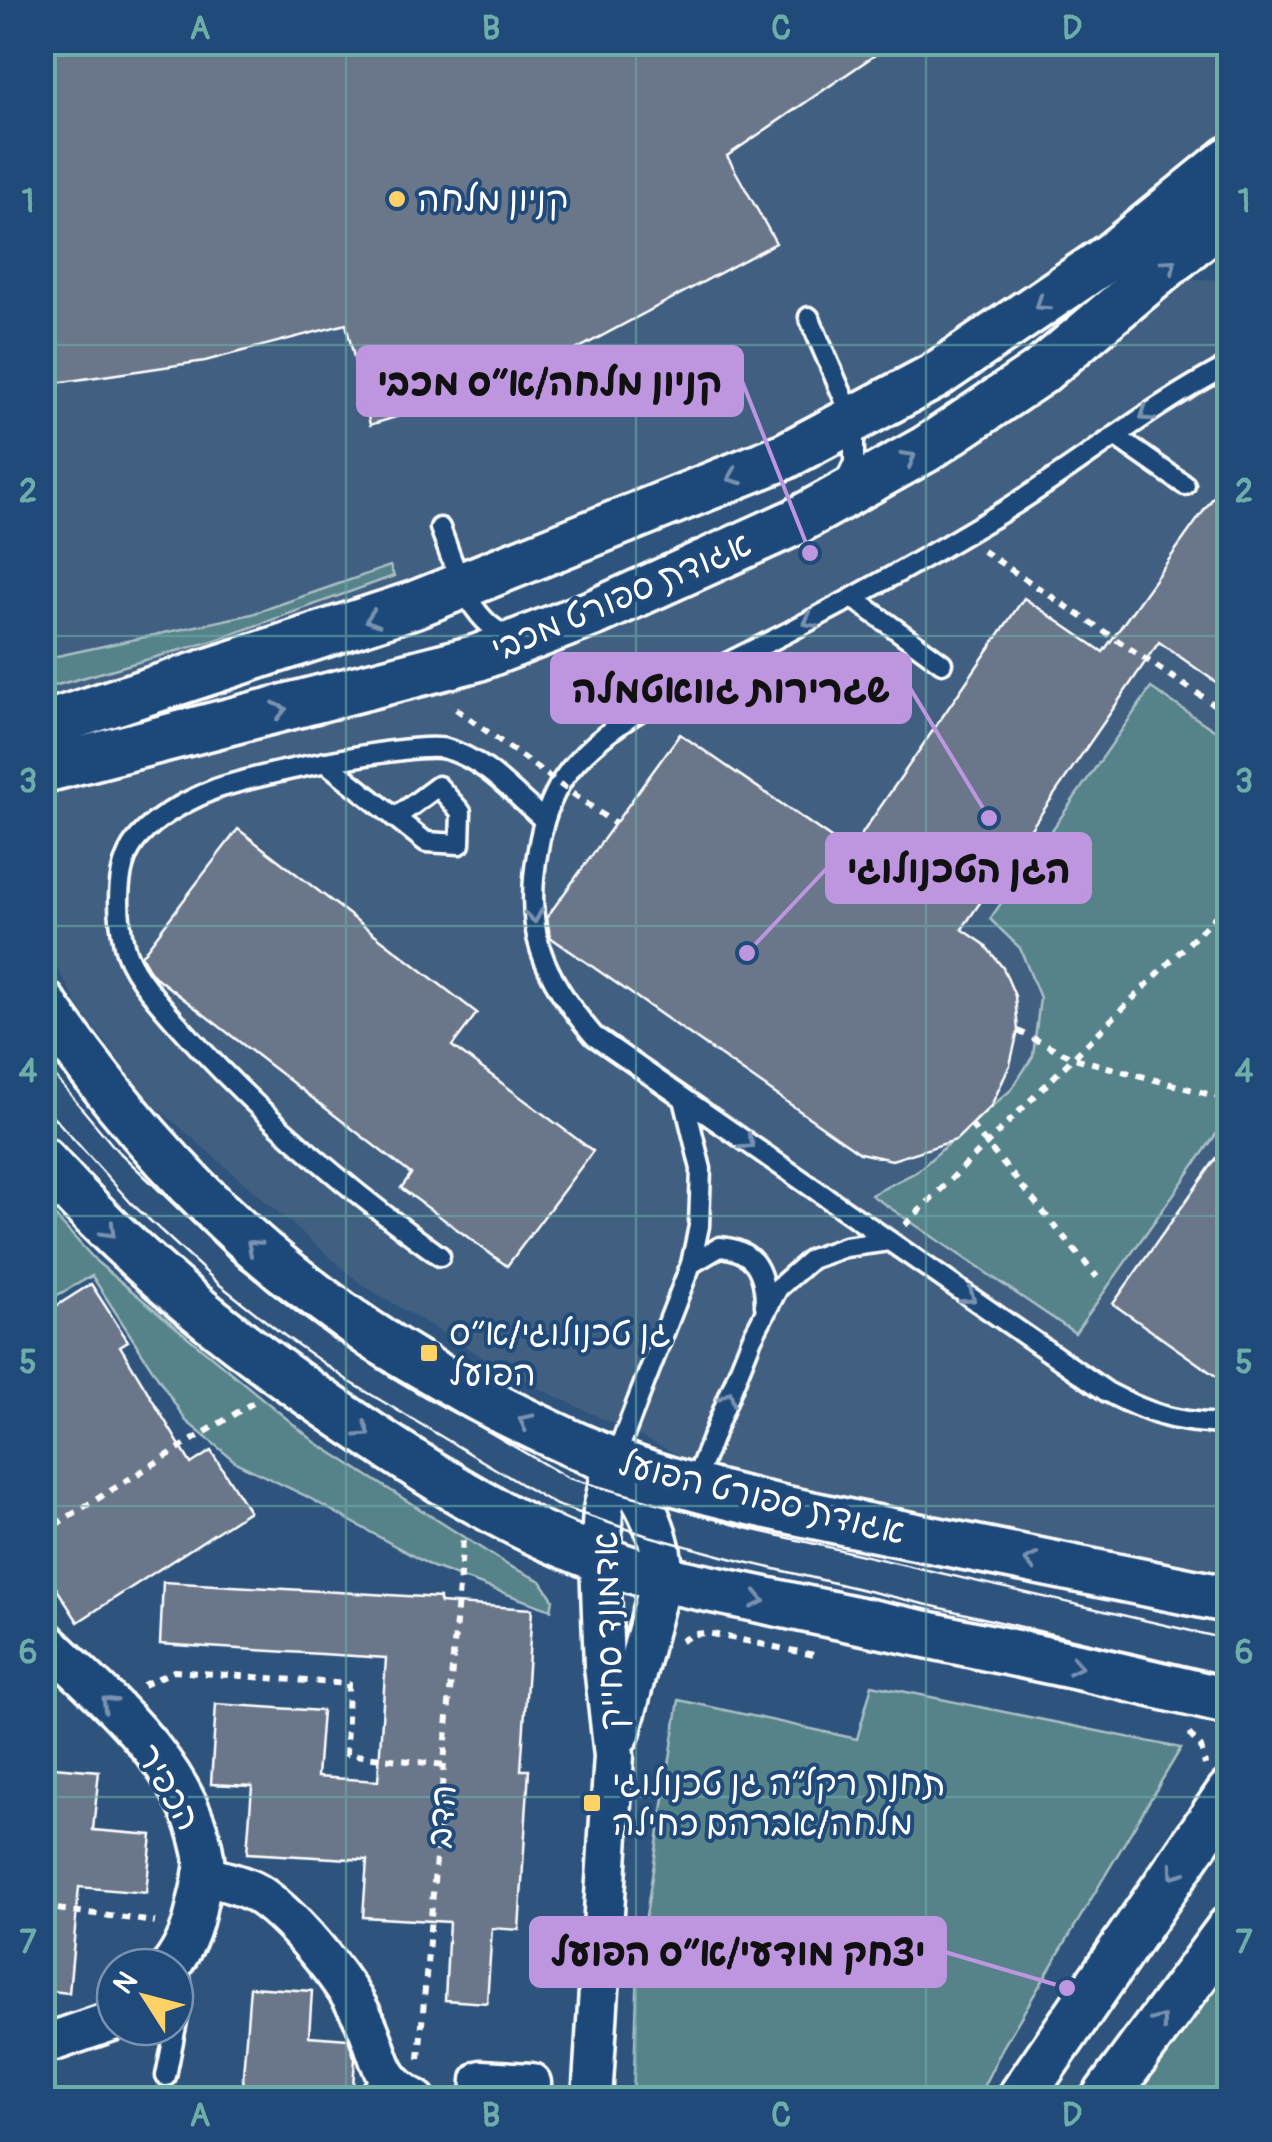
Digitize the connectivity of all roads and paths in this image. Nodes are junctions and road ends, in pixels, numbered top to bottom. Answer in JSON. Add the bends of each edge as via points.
{"nodes":[{"id":1,"x":1230,"y":159,"type":"edge"},
{"id":2,"x":1230,"y":212,"type":"edge"},
{"id":3,"x":809,"y":317,"type":"dead end"},
{"id":4,"x":1230,"y":365,"type":"edge"},
{"id":5,"x":854,"y":422,"type":"junction"},
{"id":6,"x":1115,"y":436,"type":"junction"},
{"id":7,"x":1185,"y":485,"type":"dead end"},
{"id":8,"x":825,"y":508,"type":"junction"},
{"id":9,"x":440,"y":528,"type":"dead end"},
{"id":10,"x":962,"y":536,"type":"junction"},
{"id":11,"x":464,"y":586,"type":"junction"},
{"id":12,"x":853,"y":598,"type":"junction"},
{"id":13,"x":521,"y":641,"type":"junction"},
{"id":14,"x":942,"y":663,"type":"dead end"},
{"id":15,"x":456,"y":710,"type":"dead end"},
{"id":16,"x":1230,"y":715,"type":"edge"},
{"id":17,"x":42,"y":726,"type":"edge"},
{"id":18,"x":325,"y":762,"type":"junction"},
{"id":19,"x":42,"y":770,"type":"edge"},
{"id":20,"x":395,"y":818,"type":"dead end"},
{"id":21,"x":543,"y":820,"type":"junction"},
{"id":22,"x":615,"y":824,"type":"dead end"},
{"id":23,"x":1230,"y":902,"type":"edge"},
{"id":24,"x":42,"y":1002,"type":"edge"},
{"id":25,"x":1018,"y":1031,"type":"dead end"},
{"id":26,"x":1074,"y":1058,"type":"junction"},
{"id":27,"x":684,"y":1098,"type":"junction"},
{"id":28,"x":1230,"y":1100,"type":"edge"},
{"id":29,"x":971,"y":1125,"type":"dead end"},
{"id":30,"x":987,"y":1144,"type":"junction"},
{"id":31,"x":42,"y":1160,"type":"edge"},
{"id":32,"x":904,"y":1226,"type":"dead end"},
{"id":33,"x":889,"y":1241,"type":"junction"},
{"id":34,"x":440,"y":1256,"type":"dead end"},
{"id":35,"x":691,"y":1264,"type":"junction"},
{"id":36,"x":1096,"y":1277,"type":"dead end"},
{"id":37,"x":765,"y":1310,"type":"junction"},
{"id":38,"x":266,"y":1395,"type":"dead end"},
{"id":39,"x":1230,"y":1424,"type":"edge"},
{"id":40,"x":614,"y":1462,"type":"junction"},
{"id":41,"x":693,"y":1487,"type":"junction"},
{"id":42,"x":463,"y":1532,"type":"dead end"},
{"id":43,"x":42,"y":1533,"type":"edge"},
{"id":44,"x":600,"y":1560,"type":"junction"},
{"id":45,"x":663,"y":1579,"type":"junction"},
{"id":46,"x":1230,"y":1600,"type":"edge"},
{"id":47,"x":42,"y":1638,"type":"edge"},
{"id":48,"x":673,"y":1650,"type":"dead end"},
{"id":49,"x":835,"y":1660,"type":"dead end"},
{"id":50,"x":107,"y":1702,"type":"junction"},
{"id":51,"x":1230,"y":1702,"type":"edge"},
{"id":52,"x":1186,"y":1732,"type":"dead end"},
{"id":53,"x":614,"y":1756,"type":"junction"},
{"id":54,"x":445,"y":1766,"type":"junction"},
{"id":55,"x":1217,"y":1785,"type":"edge"},
{"id":56,"x":203,"y":1875,"type":"junction"},
{"id":57,"x":42,"y":1907,"type":"edge"},
{"id":58,"x":1230,"y":1928,"type":"edge"},
{"id":59,"x":170,"y":1947,"type":"edge"},
{"id":60,"x":181,"y":1947,"type":"edge"},
{"id":61,"x":95,"y":2027,"type":"edge"},
{"id":62,"x":42,"y":2041,"type":"edge"},
{"id":63,"x":172,"y":2047,"type":"edge"},
{"id":64,"x":166,"y":2076,"type":"dead end"},
{"id":65,"x":531,"y":2082,"type":"dead end"},
{"id":66,"x":379,"y":2087,"type":"edge"},
{"id":67,"x":416,"y":2099,"type":"edge"},
{"id":68,"x":481,"y":2100,"type":"edge"},
{"id":69,"x":592,"y":2100,"type":"edge"},
{"id":70,"x":1019,"y":2100,"type":"edge"},
{"id":71,"x":1103,"y":2100,"type":"edge"}],
"edges":[{"from":1,"to":5,"type":"street","name":"אגודת ספורט מכבי","one_way":true,"via":[[1112,255],[935,376]]},
{"from":8,"to":2,"type":"street","name":"אגודת ספורט מכבי","one_way":true,"via":[[1038,373]]},
{"from":3,"to":5,"type":"lane"},
{"from":4,"to":6,"type":"lane","one_way":true},
{"from":5,"to":8,"type":"lane","via":[[854,463]]},
{"from":5,"to":11,"type":"street","name":"אגודת ספורט מכבי","one_way":true},
{"from":6,"to":7,"type":"lane"},
{"from":6,"to":10,"type":"lane"},
{"from":8,"to":13,"type":"street","name":"אגודת ספורט מכבי"},
{"from":9,"to":11,"type":"lane"},
{"from":10,"to":12,"type":"lane"},
{"from":10,"to":16,"type":"path"},
{"from":11,"to":13,"type":"lane","via":[[486,624]]},
{"from":11,"to":17,"type":"street","name":"אגודת ספורט מכבי","one_way":true},
{"from":12,"to":14,"type":"lane"},
{"from":12,"to":21,"type":"lane","one_way":true,"via":[[620,722],[582,754]]},
{"from":19,"to":13,"type":"street","name":"אגודת ספורט מכבי","one_way":true,"via":[[441,669]]},
{"from":15,"to":22,"type":"path","bridge":true},
{"from":18,"to":20,"type":"lane"},
{"from":18,"to":21,"type":"lane","via":[[445,748],[482,766]]},
{"from":18,"to":34,"type":"lane","via":[[211,790],[137,838],[121,868],[124,949],[152,996],[216,1068],[363,1201]]},
{"from":21,"to":27,"type":"lane","one_way":true,"via":[[530,892],[539,950],[566,1002],[594,1036]]},
{"from":23,"to":26,"type":"path"},
{"from":40,"to":24,"type":"street","name":"אגודת ספורט הפועל","one_way":true,"via":[[453,1385],[320,1302],[155,1149]]},
{"from":25,"to":26,"type":"path"},
{"from":26,"to":28,"type":"path"},
{"from":26,"to":30,"type":"path"},
{"from":27,"to":33,"type":"lane","one_way":true},
{"from":27,"to":35,"type":"lane","via":[[701,1169]]},
{"from":29,"to":30,"type":"path"},
{"from":30,"to":32,"type":"path"},
{"from":30,"to":36,"type":"path"},
{"from":31,"to":44,"type":"street","one_way":true,"via":[[162,1282],[257,1358],[480,1504]]},
{"from":33,"to":37,"type":"lane","via":[[811,1259],[778,1288]]},
{"from":33,"to":39,"type":"lane","one_way":true,"via":[[1106,1392],[1152,1415]]},
{"from":35,"to":37,"type":"lane","via":[[720,1248],[748,1255],[765,1284]]},
{"from":35,"to":40,"type":"lane"},
{"from":41,"to":37,"type":"lane","one_way":true},
{"from":38,"to":43,"type":"path"},
{"from":40,"to":41,"type":"street","name":"אגודת ספורט הפועל"},
{"from":40,"to":44,"type":"street","name":"אדמונד סחייק"},
{"from":40,"to":45,"type":"street","name":"אדמונד סחייק","via":[[654,1528]]},
{"from":46,"to":41,"type":"street","name":"אגודת ספורט הפועל","one_way":true},
{"from":42,"to":54,"type":"path","name":"הדב"},
{"from":44,"to":45,"type":"street"},
{"from":44,"to":53,"type":"street","name":"אדמונד סחייק"},
{"from":45,"to":51,"type":"street","one_way":true},
{"from":45,"to":53,"type":"street","name":"אדמונד סחייק"},
{"from":47,"to":50,"type":"street","name":"הכפיר"},
{"from":48,"to":49,"type":"path","via":[[707,1633]]},
{"from":50,"to":54,"type":"path","via":[[174,1671],[348,1684],[346,1754]]},
{"from":56,"to":50,"type":"street","name":"הכפיר","one_way":true,"via":[[204,1854],[175,1783]]},
{"from":52,"to":55,"type":"path","via":[[1201,1747]]},
{"from":53,"to":69,"type":"street","name":"אדמונד סחייק"},
{"from":54,"to":67,"type":"path","name":"הדב"},
{"from":55,"to":70,"type":"street","one_way":true},
{"from":56,"to":60,"type":"street","name":"הכפיר"},
{"from":56,"to":66,"type":"street","via":[[258,1894],[284,1915],[366,2024]]},
{"from":57,"to":59,"type":"path"},
{"from":71,"to":58,"type":"street","one_way":true},
{"from":61,"to":62,"type":"street"},
{"from":63,"to":64,"type":"lane"},
{"from":65,"to":68,"type":"street","via":[[482,2080]]},
{"from":66,"to":67,"type":"street"}]}
